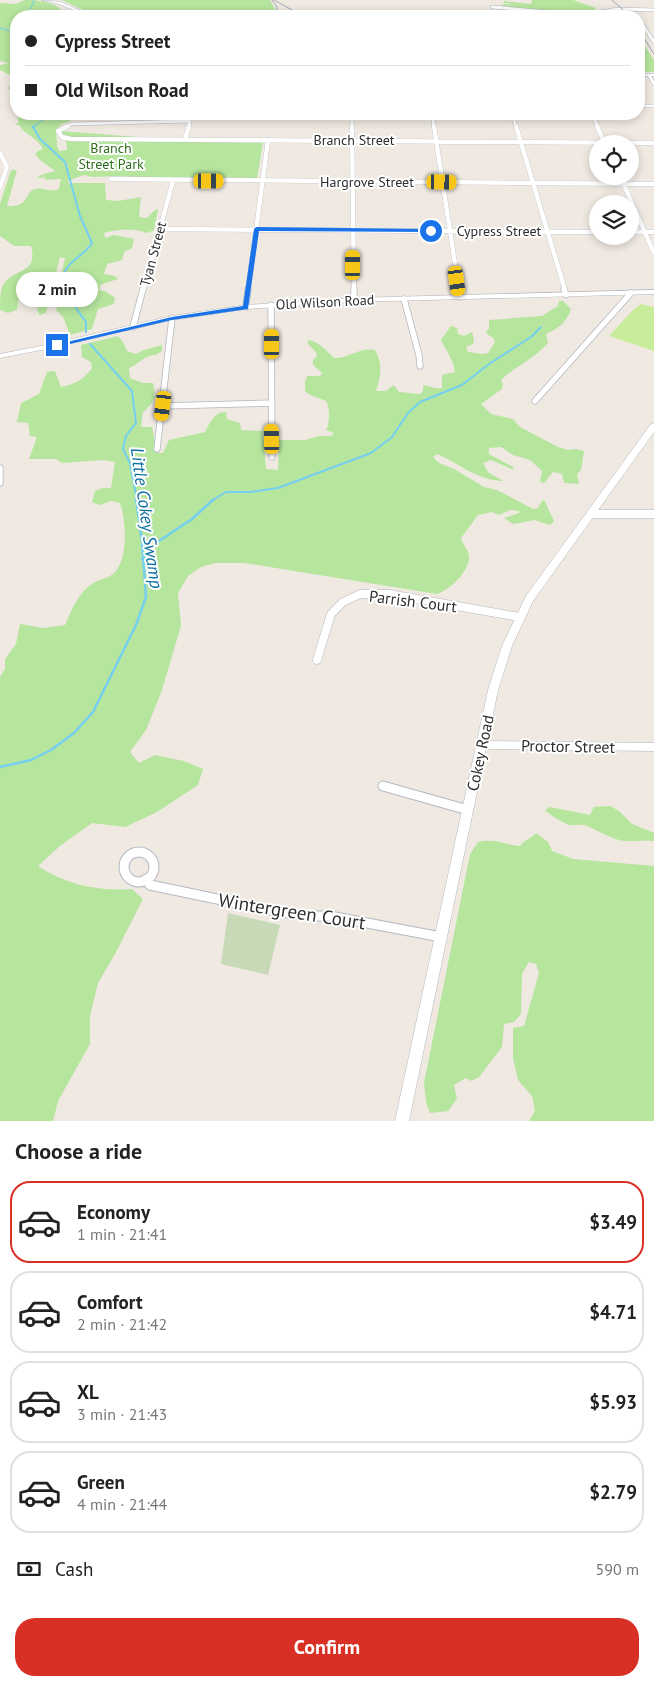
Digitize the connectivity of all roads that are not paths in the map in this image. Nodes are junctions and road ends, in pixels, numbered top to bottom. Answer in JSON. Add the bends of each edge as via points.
{"nodes":[{"id":1,"x":44,"y":0,"type":"edge"},
{"id":2,"x":492,"y":7,"type":"dead end"},
{"id":3,"x":597,"y":7,"type":"dead end"},
{"id":4,"x":77,"y":10,"type":"edge"},
{"id":5,"x":526,"y":10,"type":"edge"},
{"id":6,"x":601,"y":10,"type":"edge"},
{"id":7,"x":632,"y":10,"type":"edge"},
{"id":8,"x":654,"y":10,"type":"edge"},
{"id":9,"x":645,"y":28,"type":"edge"},
{"id":10,"x":654,"y":42,"type":"edge"},
{"id":11,"x":652,"y":75,"type":"edge"},
{"id":12,"x":654,"y":84,"type":"edge"},
{"id":13,"x":352,"y":120,"type":"edge"},
{"id":14,"x":433,"y":120,"type":"edge"},
{"id":15,"x":514,"y":120,"type":"edge"},
{"id":16,"x":595,"y":120,"type":"edge"},
{"id":17,"x":189,"y":121,"type":"joint"},
{"id":18,"x":601,"y":135,"type":"edge"},
{"id":19,"x":185,"y":139,"type":"junction"},
{"id":20,"x":268,"y":140,"type":"junction"},
{"id":21,"x":352,"y":140,"type":"junction"},
{"id":22,"x":436,"y":141,"type":"junction"},
{"id":23,"x":520,"y":142,"type":"junction"},
{"id":24,"x":639,"y":142,"type":"edge"},
{"id":25,"x":654,"y":142,"type":"edge"},
{"id":26,"x":589,"y":143,"type":"edge"},
{"id":27,"x":0,"y":153,"type":"edge"},
{"id":28,"x":111,"y":179,"type":"dead end"},
{"id":29,"x":172,"y":181,"type":"junction"},
{"id":30,"x":263,"y":181,"type":"junction"},
{"id":31,"x":352,"y":182,"type":"junction"},
{"id":32,"x":442,"y":182,"type":"junction"},
{"id":33,"x":532,"y":183,"type":"junction"},
{"id":34,"x":589,"y":184,"type":"edge"},
{"id":35,"x":639,"y":184,"type":"edge"},
{"id":36,"x":654,"y":184,"type":"edge"},
{"id":37,"x":623,"y":185,"type":"edge"},
{"id":38,"x":0,"y":187,"type":"edge"},
{"id":39,"x":160,"y":228,"type":"junction"},
{"id":40,"x":256,"y":229,"type":"junction"},
{"id":41,"x":353,"y":230,"type":"junction"},
{"id":42,"x":450,"y":231,"type":"junction"},
{"id":43,"x":547,"y":232,"type":"junction"},
{"id":44,"x":589,"y":232,"type":"edge"},
{"id":45,"x":639,"y":232,"type":"edge"},
{"id":46,"x":645,"y":232,"type":"junction"},
{"id":47,"x":654,"y":232,"type":"edge"},
{"id":48,"x":654,"y":253,"type":"edge"},
{"id":49,"x":654,"y":292,"type":"edge"},
{"id":50,"x":631,"y":293,"type":"junction"},
{"id":51,"x":566,"y":294,"type":"junction"},
{"id":52,"x":460,"y":297,"type":"junction"},
{"id":53,"x":404,"y":299,"type":"junction"},
{"id":54,"x":354,"y":300,"type":"junction"},
{"id":55,"x":271,"y":305,"type":"junction"},
{"id":56,"x":246,"y":307,"type":"junction"},
{"id":57,"x":172,"y":318,"type":"junction"},
{"id":58,"x":133,"y":327,"type":"junction"},
{"id":59,"x":1,"y":358,"type":"edge"},
{"id":60,"x":420,"y":366,"type":"dead end"},
{"id":61,"x":535,"y":402,"type":"dead end"},
{"id":62,"x":272,"y":403,"type":"junction"},
{"id":63,"x":163,"y":406,"type":"junction"},
{"id":64,"x":654,"y":426,"type":"edge"},
{"id":65,"x":157,"y":449,"type":"dead end"},
{"id":66,"x":272,"y":457,"type":"dead end"},
{"id":67,"x":0,"y":468,"type":"edge"},
{"id":68,"x":0,"y":483,"type":"edge"},
{"id":69,"x":591,"y":514,"type":"junction"},
{"id":70,"x":654,"y":514,"type":"edge"},
{"id":71,"x":519,"y":617,"type":"junction"},
{"id":72,"x":317,"y":660,"type":"dead end"},
{"id":73,"x":482,"y":745,"type":"junction"},
{"id":74,"x":654,"y":746,"type":"edge"},
{"id":75,"x":383,"y":786,"type":"dead end"},
{"id":76,"x":468,"y":810,"type":"junction"},
{"id":77,"x":146,"y":879,"type":"dead end"},
{"id":78,"x":441,"y":937,"type":"junction"},
{"id":79,"x":402,"y":1121,"type":"edge"}],
"edges":[{"from":1,"to":4,"type":"street"},
{"from":2,"to":5,"type":"street"},
{"from":3,"to":6,"type":"street"},
{"from":7,"to":8,"type":"street"},
{"from":9,"to":10,"type":"street"},
{"from":11,"to":12,"type":"street"},
{"from":13,"to":21,"type":"street"},
{"from":14,"to":22,"type":"street"},
{"from":15,"to":23,"type":"street"},
{"from":16,"to":18,"type":"street"},
{"from":17,"to":19,"type":"street"},
{"from":17,"to":19,"type":"street","name":"Branch Street","via":[[71,124],[58,131],[71,139]]},
{"from":19,"to":20,"type":"street","name":"Branch Street"},
{"from":20,"to":21,"type":"street","name":"Branch Street"},
{"from":20,"to":30,"type":"street"},
{"from":21,"to":22,"type":"street","name":"Branch Street"},
{"from":21,"to":31,"type":"street"},
{"from":22,"to":23,"type":"street","name":"Branch Street"},
{"from":22,"to":32,"type":"street"},
{"from":23,"to":26,"type":"street","name":"Branch Street"},
{"from":23,"to":33,"type":"street"},
{"from":24,"to":25,"type":"street","name":"Branch Street"},
{"from":27,"to":38,"type":"street","via":[[8,167]]},
{"from":28,"to":29,"type":"street","name":"Hargrove Street"},
{"from":29,"to":30,"type":"street","name":"Hargrove Street"},
{"from":29,"to":39,"type":"street","name":"Tyan Street"},
{"from":30,"to":31,"type":"street","name":"Hargrove Street"},
{"from":30,"to":40,"type":"street"},
{"from":31,"to":32,"type":"street","name":"Hargrove Street"},
{"from":31,"to":41,"type":"street"},
{"from":32,"to":33,"type":"street","name":"Hargrove Street"},
{"from":32,"to":42,"type":"street"},
{"from":33,"to":34,"type":"street","name":"Hargrove Street"},
{"from":33,"to":43,"type":"street"},
{"from":35,"to":36,"type":"street","name":"Hargrove Street"},
{"from":37,"to":46,"type":"street"},
{"from":39,"to":40,"type":"street","name":"Cypress Street"},
{"from":39,"to":58,"type":"street","name":"Tyan Street"},
{"from":40,"to":41,"type":"street","name":"Cypress Street"},
{"from":40,"to":56,"type":"street"},
{"from":41,"to":42,"type":"street","name":"Cypress Street"},
{"from":41,"to":54,"type":"street"},
{"from":42,"to":43,"type":"street","name":"Cypress Street"},
{"from":42,"to":52,"type":"street"},
{"from":43,"to":44,"type":"street","name":"Cypress Street"},
{"from":43,"to":51,"type":"street"},
{"from":45,"to":46,"type":"street"},
{"from":46,"to":47,"type":"street"},
{"from":46,"to":48,"type":"street"},
{"from":49,"to":50,"type":"street","name":"Old Wilson Road"},
{"from":50,"to":51,"type":"street","name":"Old Wilson Road"},
{"from":50,"to":61,"type":"street"},
{"from":51,"to":52,"type":"street","name":"Old Wilson Road"},
{"from":52,"to":53,"type":"street","name":"Old Wilson Road"},
{"from":53,"to":54,"type":"street","name":"Old Wilson Road"},
{"from":53,"to":60,"type":"street"},
{"from":54,"to":55,"type":"street","name":"Old Wilson Road"},
{"from":55,"to":56,"type":"street","name":"Old Wilson Road"},
{"from":55,"to":62,"type":"street"},
{"from":56,"to":57,"type":"street","name":"Old Wilson Road"},
{"from":57,"to":58,"type":"street","name":"Old Wilson Road"},
{"from":57,"to":63,"type":"street"},
{"from":58,"to":59,"type":"street","name":"Old Wilson Road"},
{"from":62,"to":63,"type":"street"},
{"from":62,"to":66,"type":"street"},
{"from":63,"to":65,"type":"street"},
{"from":64,"to":69,"type":"street","name":"Cokey Road"},
{"from":67,"to":68,"type":"street"},
{"from":69,"to":70,"type":"street"},
{"from":69,"to":71,"type":"street","name":"Cokey Road"},
{"from":71,"to":72,"type":"street","name":"Parrish Court","via":[[389,594],[360,594],[331,614]]},
{"from":71,"to":73,"type":"street","name":"Cokey Road","via":[[499,668]]},
{"from":73,"to":74,"type":"street","name":"Proctor Street"},
{"from":73,"to":76,"type":"street","name":"Cokey Road"},
{"from":75,"to":76,"type":"street"},
{"from":76,"to":78,"type":"street","name":"Cokey Road"},
{"from":77,"to":78,"type":"street","name":"Wintergreen Court","via":[[150,885],[275,911],[330,916]]},
{"from":78,"to":79,"type":"street","name":"Cokey Road"}]}
